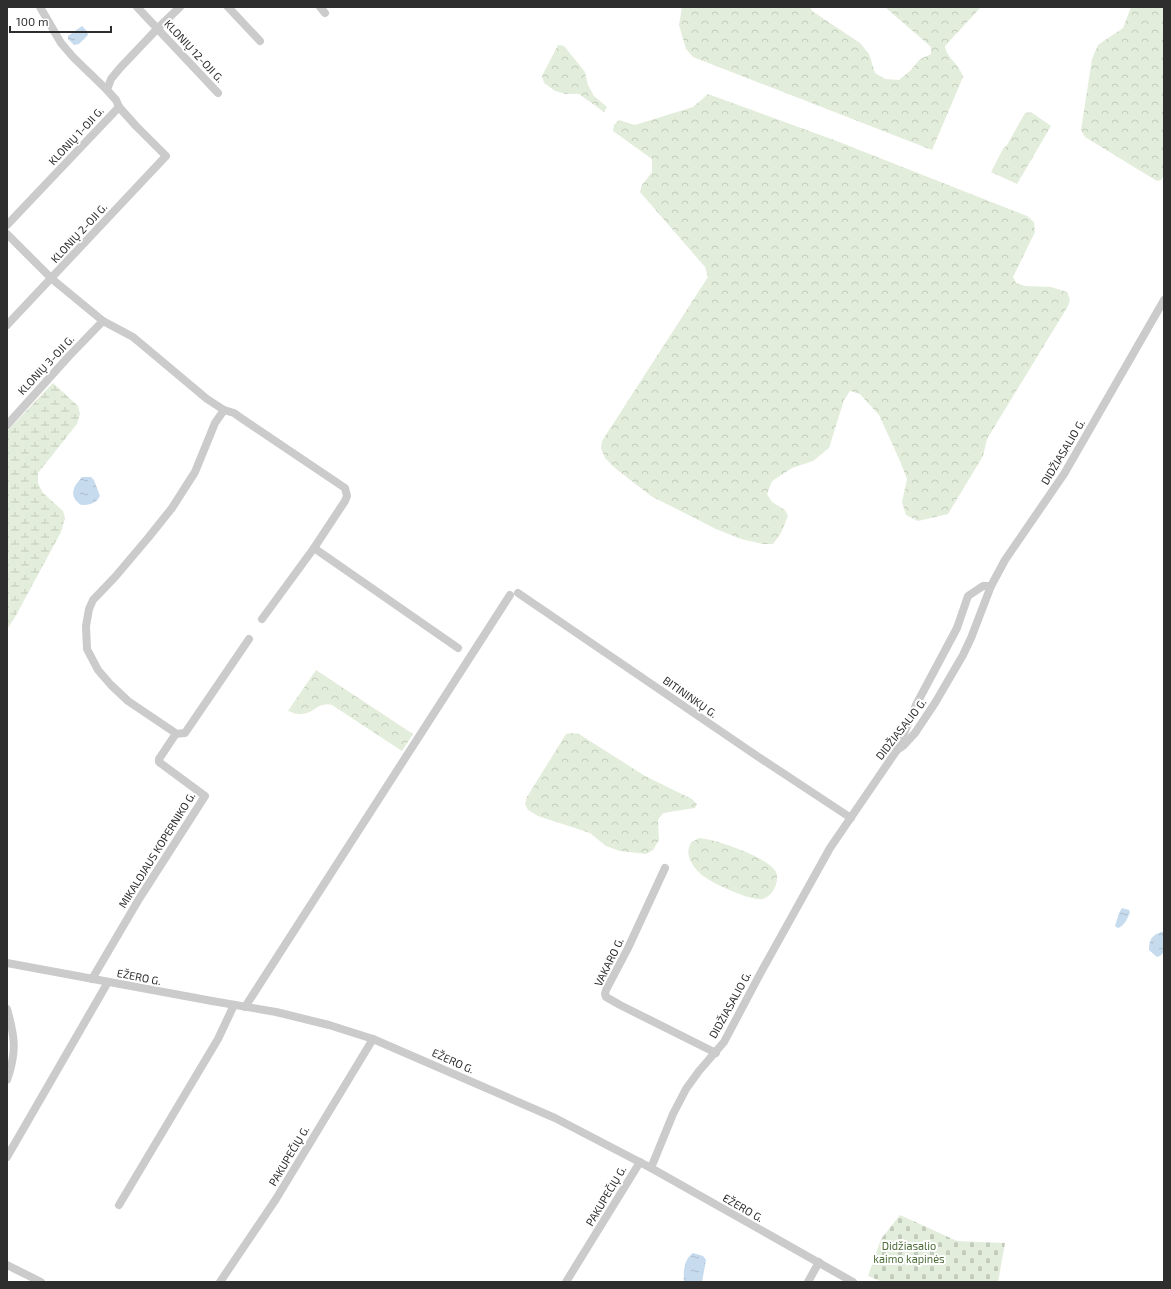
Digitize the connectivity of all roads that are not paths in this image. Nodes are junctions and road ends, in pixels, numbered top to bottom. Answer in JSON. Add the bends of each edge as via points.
{"nodes":[{"id":1,"x":40,"y":7,"type":"edge"},
{"id":2,"x":137,"y":7,"type":"edge"},
{"id":3,"x":180,"y":7,"type":"edge"},
{"id":4,"x":228,"y":7,"type":"edge"},
{"id":5,"x":158,"y":28,"type":"junction"},
{"id":6,"x":260,"y":41,"type":"dead end"},
{"id":7,"x":107,"y":90,"type":"junction"},
{"id":8,"x":218,"y":93,"type":"dead end"},
{"id":9,"x":119,"y":107,"type":"junction"},
{"id":10,"x":7,"y":224,"type":"edge"},
{"id":11,"x":7,"y":234,"type":"edge"},
{"id":12,"x":52,"y":278,"type":"junction"},
{"id":13,"x":1164,"y":300,"type":"edge"},
{"id":14,"x":103,"y":321,"type":"junction"},
{"id":15,"x":7,"y":325,"type":"edge"},
{"id":16,"x":224,"y":410,"type":"junction"},
{"id":17,"x":7,"y":425,"type":"edge"},
{"id":18,"x":314,"y":548,"type":"junction"},
{"id":19,"x":991,"y":586,"type":"junction"},
{"id":20,"x":262,"y":619,"type":"dead end"},
{"id":21,"x":249,"y":639,"type":"dead end"},
{"id":22,"x":458,"y":648,"type":"dead end"},
{"id":23,"x":175,"y":734,"type":"junction"},
{"id":24,"x":897,"y":750,"type":"junction"},
{"id":25,"x":851,"y":818,"type":"junction"},
{"id":26,"x":665,"y":868,"type":"dead end"},
{"id":27,"x":7,"y":963,"type":"edge"},
{"id":28,"x":92,"y":979,"type":"junction"},
{"id":29,"x":108,"y":982,"type":"junction"},
{"id":30,"x":234,"y":1005,"type":"junction"},
{"id":31,"x":245,"y":1007,"type":"junction"},
{"id":32,"x":7,"y":1009,"type":"edge"},
{"id":33,"x":373,"y":1039,"type":"junction"},
{"id":34,"x":716,"y":1053,"type":"junction"},
{"id":35,"x":7,"y":1080,"type":"edge"},
{"id":36,"x":7,"y":1157,"type":"edge"},
{"id":37,"x":640,"y":1162,"type":"junction"},
{"id":38,"x":651,"y":1168,"type":"junction"},
{"id":39,"x":119,"y":1205,"type":"dead end"},
{"id":40,"x":818,"y":1262,"type":"junction"},
{"id":41,"x":7,"y":1265,"type":"edge"},
{"id":42,"x":41,"y":1282,"type":"edge"},
{"id":43,"x":220,"y":1282,"type":"edge"},
{"id":44,"x":566,"y":1282,"type":"edge"},
{"id":45,"x":808,"y":1282,"type":"edge"},
{"id":46,"x":853,"y":1282,"type":"edge"}],
"edges":[{"from":1,"to":7,"type":"street","name":"KLONIŲ 1-OJI G.","via":[[61,43]]},
{"from":2,"to":5,"type":"street","name":"KLONIŲ 12-OJI G."},
{"from":3,"to":5,"type":"street"},
{"from":4,"to":6,"type":"street"},
{"from":5,"to":7,"type":"street","via":[[120,68],[111,79]]},
{"from":5,"to":8,"type":"street","name":"KLONIŲ 12-OJI G."},
{"from":7,"to":9,"type":"street","name":"KLONIŲ 1-OJI G."},
{"from":9,"to":10,"type":"street","name":"KLONIŲ 1-OJI G."},
{"from":9,"to":12,"type":"street","name":"KLONIŲ 2-OJI G.","via":[[166,156]]},
{"from":11,"to":12,"type":"street"},
{"from":12,"to":14,"type":"street"},
{"from":12,"to":15,"type":"street","name":"KLONIŲ 2-OJI G."},
{"from":13,"to":19,"type":"street","name":"DIDŽIASALIO G.","via":[[1064,474],[1005,560]]},
{"from":14,"to":16,"type":"street","via":[[133,337],[207,399]]},
{"from":14,"to":17,"type":"street","name":"KLONIŲ 3-OJI G."},
{"from":16,"to":18,"type":"street","via":[[234,413],[345,488],[345,501]]},
{"from":16,"to":23,"type":"street","via":[[215,423],[195,472],[172,508],[93,600],[86,626],[87,649],[98,670],[128,701]]},
{"from":18,"to":20,"type":"street"},
{"from":18,"to":22,"type":"street"},
{"from":19,"to":24,"type":"street","name":"DIDŽIASALIO G.","via":[[968,644],[935,704],[915,733]]},
{"from":19,"to":24,"type":"street","via":[[983,586],[968,596],[958,628],[916,705]]},
{"from":21,"to":23,"type":"street","via":[[185,733]]},
{"from":23,"to":28,"type":"street","name":"MIKALOJAUS KOPERNIKO G.","via":[[159,762],[205,796],[139,899]]},
{"from":24,"to":25,"type":"street","name":"DIDŽIASALIO G."},
{"from":25,"to":31,"type":"street","name":"BITININKŲ G.","via":[[514,594]]},
{"from":25,"to":34,"type":"street","name":"DIDŽIASALIO G.","via":[[830,848]]},
{"from":26,"to":34,"type":"street","name":"VAKARO G.","via":[[605,994],[606,997]]},
{"from":27,"to":28,"type":"street","name":"EŽERO G."},
{"from":28,"to":29,"type":"street","name":"EŽERO G."},
{"from":29,"to":30,"type":"street","name":"EŽERO G."},
{"from":29,"to":36,"type":"street"},
{"from":30,"to":31,"type":"street","name":"EŽERO G."},
{"from":30,"to":39,"type":"street","via":[[218,1039]]},
{"from":31,"to":33,"type":"street","name":"EŽERO G.","via":[[300,1018]]},
{"from":32,"to":35,"type":"street","via":[[15,1042]]},
{"from":33,"to":37,"type":"street","name":"EŽERO G.","via":[[555,1118]]},
{"from":33,"to":43,"type":"street","name":"PAKUPEČIŲ G.","via":[[276,1199]]},
{"from":34,"to":38,"type":"street","name":"DIDŽIASALIO G.","via":[[686,1090],[673,1114]]},
{"from":37,"to":38,"type":"street","name":"EŽERO G."},
{"from":37,"to":44,"type":"street","name":"PAKUPEČIŲ G."},
{"from":38,"to":40,"type":"street","name":"EŽERO G."},
{"from":40,"to":45,"type":"street"},
{"from":40,"to":46,"type":"street","name":"EŽERO G."},
{"from":41,"to":42,"type":"street"}]}
